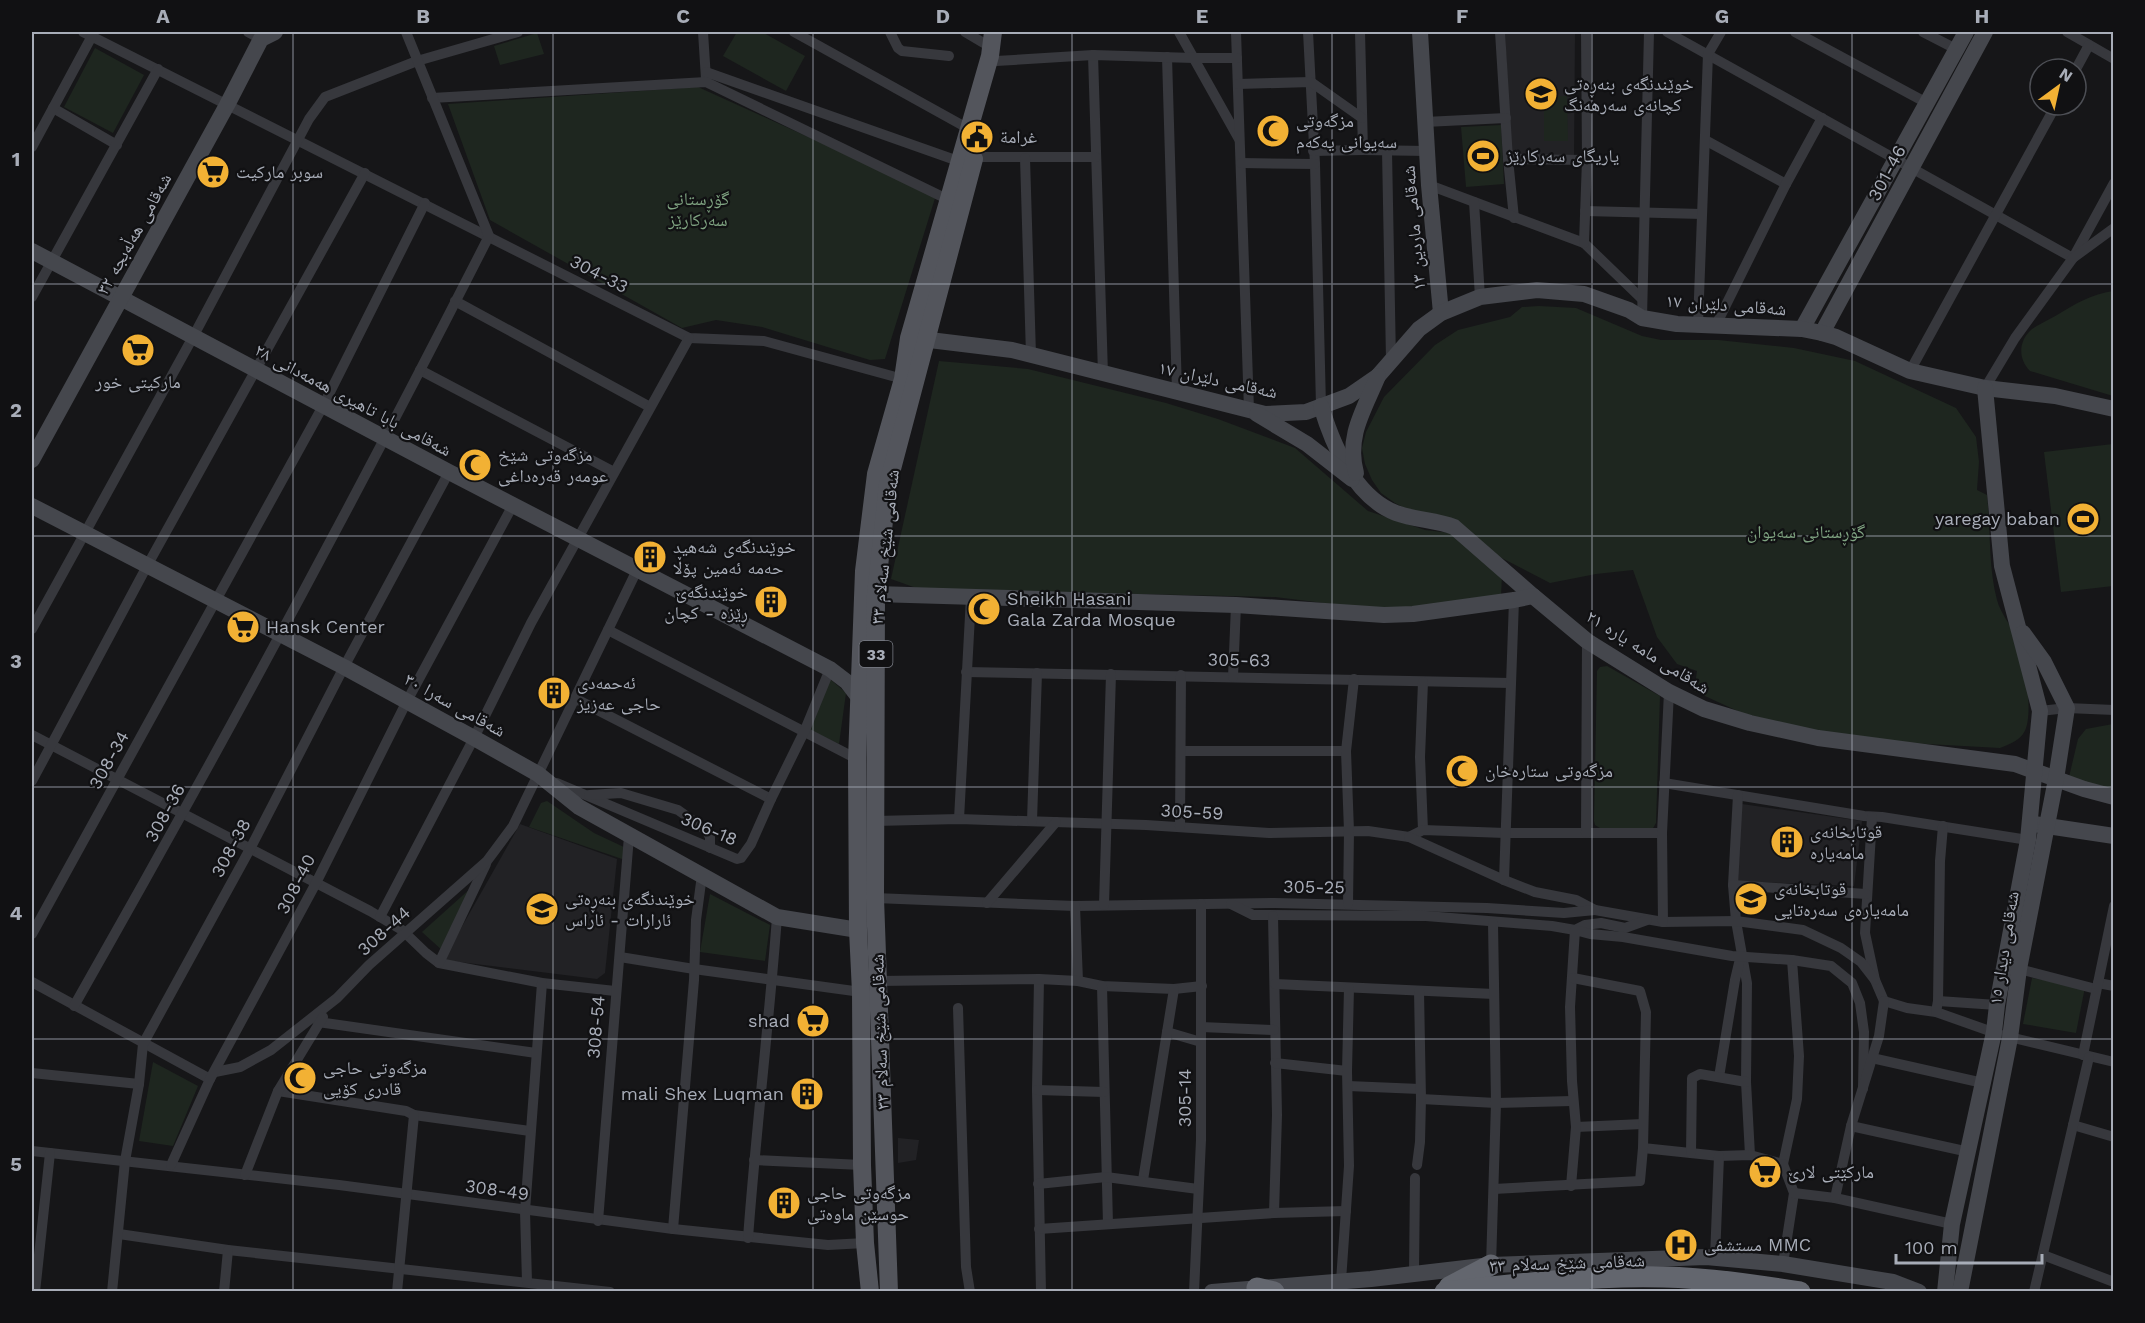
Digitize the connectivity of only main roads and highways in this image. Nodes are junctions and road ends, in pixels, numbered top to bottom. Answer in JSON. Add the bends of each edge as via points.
{"nodes":[{"id":1,"x":1005,"y":32,"type":"edge"},
{"id":2,"x":994,"y":47,"type":"edge"},
{"id":3,"x":982,"y":102,"type":"junction"},
{"id":4,"x":967,"y":160,"type":"junction"},
{"id":5,"x":918,"y":340,"type":"junction"},
{"id":6,"x":865,"y":760,"type":"junction"},
{"id":7,"x":866,"y":1248,"type":"junction"},
{"id":8,"x":888,"y":1251,"type":"junction"},
{"id":9,"x":1491,"y":1265,"type":"road end"},
{"id":10,"x":1754,"y":1288,"type":"edge"},
{"id":11,"x":1792,"y":1291,"type":"edge"},
{"id":12,"x":860,"y":1292,"type":"edge"},
{"id":13,"x":870,"y":1292,"type":"edge"},
{"id":14,"x":889,"y":1292,"type":"edge"},
{"id":15,"x":903,"y":1292,"type":"edge"},
{"id":16,"x":1442,"y":1292,"type":"edge"}],
"edges":[{"from":1,"to":2,"type":"main road","name":"شەقامی شێخ سەلام ٣٣","number":"33"},
{"from":2,"to":3,"type":"main road","name":"شەقامی شێخ سەلام ٣٣","number":"33"},
{"from":3,"to":4,"type":"main road","name":"شەقامی شێخ سەلام ٣٣","number":"33"},
{"from":3,"to":4,"type":"main road","name":"شەقامی شێخ سەلام ٣٣","number":"33","via":[[969,129]]},
{"from":4,"to":5,"type":"main road","name":"شەقامی شێخ سەلام ٣٣","number":"33"},
{"from":4,"to":5,"type":"main road","name":"شەقامی شێخ سەلام ٣٣","number":"33","via":[[949,200]]},
{"from":5,"to":6,"type":"main road","name":"شەقامی شێخ سەلام ٣٣","number":"33","via":[[888,484]]},
{"from":5,"to":6,"type":"main road","name":"شەقامی شێخ سەلام ٣٣","number":"33","via":[[876,474],[864,571],[860,699]]},
{"from":6,"to":7,"type":"main road","name":"شەقامی شێخ سەلام ٣٣","number":"33","via":[[858,930]]},
{"from":6,"to":8,"type":"main road","name":"شەقامی شێخ سەلام ٣٣","number":"33","via":[[874,821]]},
{"from":7,"to":12,"type":"main road"},
{"from":7,"to":13,"type":"main road","name":"شەقامی شێخ سەلام ٣٣","number":"33"},
{"from":8,"to":14,"type":"main road","name":"شەقامی شێخ سەلام ٣٣","number":"33"},
{"from":8,"to":15,"type":"main road"},
{"from":9,"to":16,"type":"highway"},
{"from":10,"to":11,"type":"highway"},
{"from":10,"to":16,"type":"highway","via":[[1696,1278],[1633,1277]]}]}
